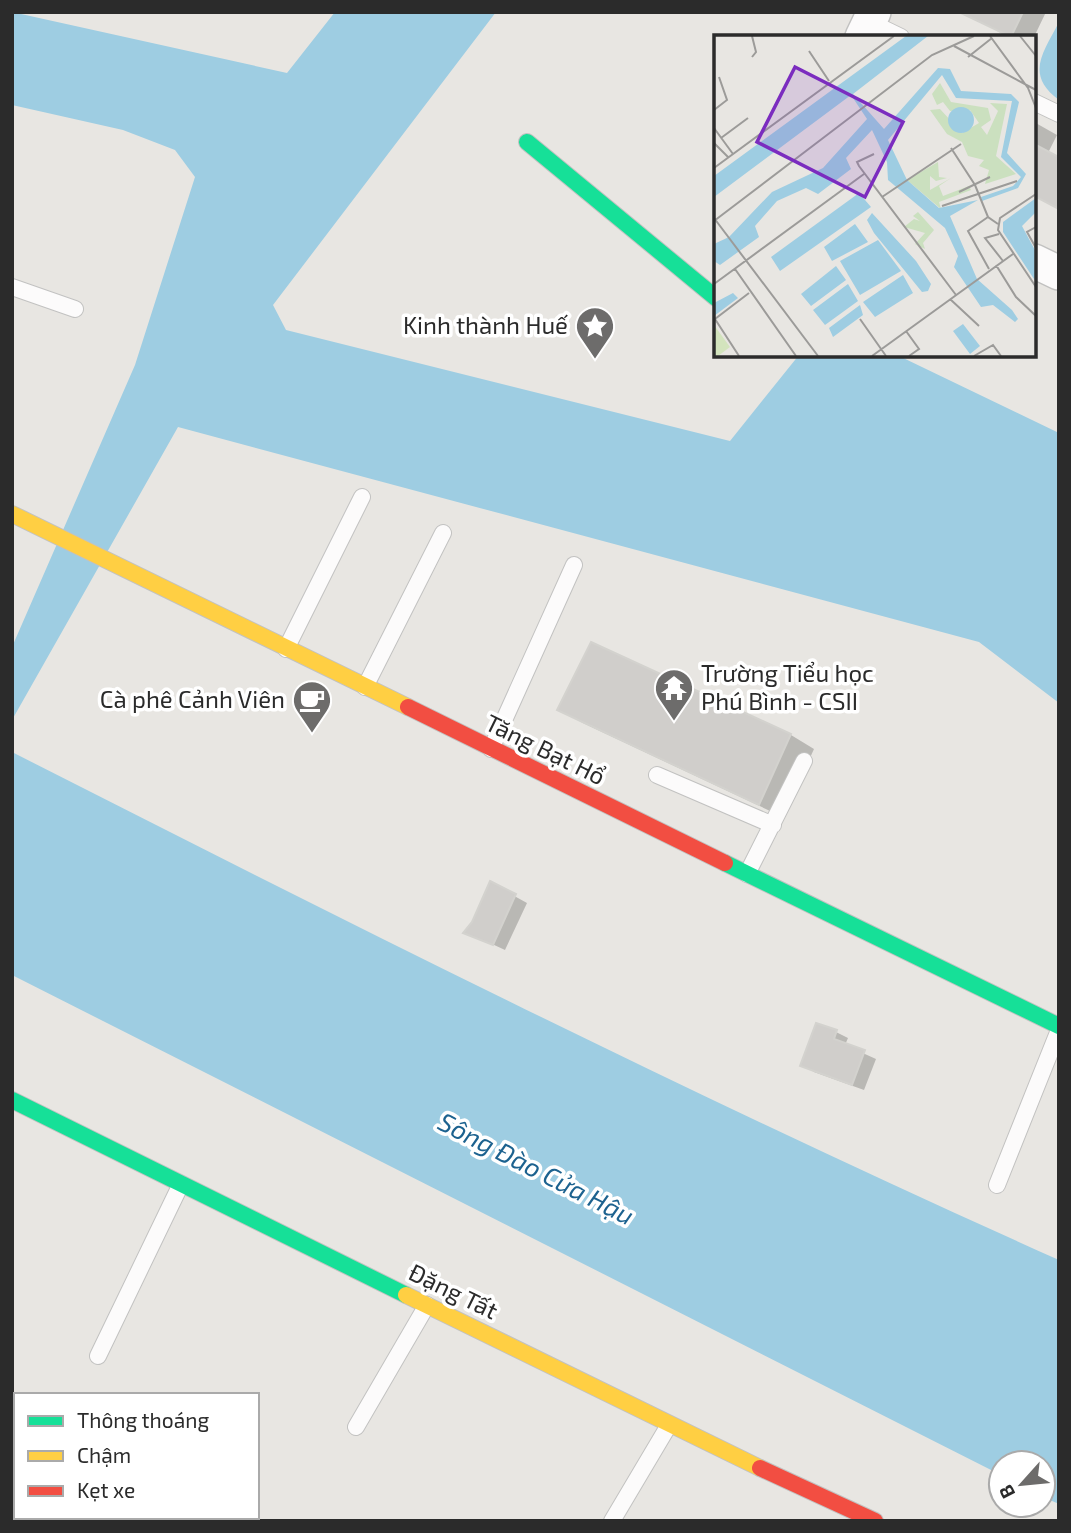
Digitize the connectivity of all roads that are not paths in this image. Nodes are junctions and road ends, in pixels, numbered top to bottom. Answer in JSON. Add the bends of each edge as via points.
{"nodes":[{"id":1,"x":869,"y":24,"type":"edge"},
{"id":2,"x":896,"y":35,"type":"edge"},
{"id":3,"x":1036,"y":103,"type":"edge"},
{"id":4,"x":1059,"y":114,"type":"edge"},
{"id":5,"x":527,"y":142,"type":"dead end"},
{"id":6,"x":1036,"y":262,"type":"edge"},
{"id":7,"x":1059,"y":273,"type":"edge"},
{"id":8,"x":12,"y":286,"type":"edge"},
{"id":9,"x":714,"y":296,"type":"edge"},
{"id":10,"x":75,"y":309,"type":"dead end"},
{"id":11,"x":362,"y":497,"type":"dead end"},
{"id":12,"x":12,"y":514,"type":"edge"},
{"id":13,"x":443,"y":533,"type":"dead end"},
{"id":14,"x":574,"y":565,"type":"dead end"},
{"id":15,"x":286,"y":649,"type":"junction"},
{"id":16,"x":365,"y":687,"type":"junction"},
{"id":17,"x":491,"y":749,"type":"junction"},
{"id":18,"x":804,"y":761,"type":"dead end"},
{"id":19,"x":657,"y":775,"type":"dead end"},
{"id":20,"x":773,"y":825,"type":"junction"},
{"id":21,"x":747,"y":874,"type":"junction"},
{"id":22,"x":1059,"y":1028,"type":"edge"},
{"id":23,"x":12,"y":1100,"type":"edge"},
{"id":24,"x":181,"y":1184,"type":"junction"},
{"id":25,"x":998,"y":1185,"type":"dead end"},
{"id":26,"x":427,"y":1304,"type":"junction"},
{"id":27,"x":98,"y":1356,"type":"dead end"},
{"id":28,"x":668,"y":1425,"type":"junction"},
{"id":29,"x":356,"y":1427,"type":"dead end"},
{"id":30,"x":612,"y":1521,"type":"edge"},
{"id":31,"x":875,"y":1521,"type":"edge"}],
"edges":[{"from":1,"to":2,"type":"lane"},
{"from":3,"to":4,"type":"lane"},
{"from":5,"to":9,"type":"street"},
{"from":6,"to":7,"type":"street"},
{"from":8,"to":10,"type":"lane"},
{"from":11,"to":15,"type":"lane"},
{"from":12,"to":15,"type":"street","name":"Tăng Bạt Hổ"},
{"from":13,"to":16,"type":"lane"},
{"from":14,"to":17,"type":"lane"},
{"from":15,"to":16,"type":"street","name":"Tăng Bạt Hổ"},
{"from":16,"to":17,"type":"street","name":"Tăng Bạt Hổ"},
{"from":17,"to":21,"type":"street","name":"Tăng Bạt Hổ"},
{"from":18,"to":20,"type":"lane"},
{"from":19,"to":20,"type":"lane"},
{"from":20,"to":21,"type":"lane"},
{"from":21,"to":22,"type":"street","name":"Tăng Bạt Hổ"},
{"from":22,"to":25,"type":"lane"},
{"from":23,"to":24,"type":"street","name":"Đặng Tất"},
{"from":24,"to":26,"type":"street","name":"Đặng Tất"},
{"from":24,"to":27,"type":"lane"},
{"from":26,"to":28,"type":"street","name":"Đặng Tất"},
{"from":26,"to":29,"type":"lane"},
{"from":28,"to":30,"type":"lane"},
{"from":28,"to":31,"type":"street","name":"Đặng Tất"}]}
